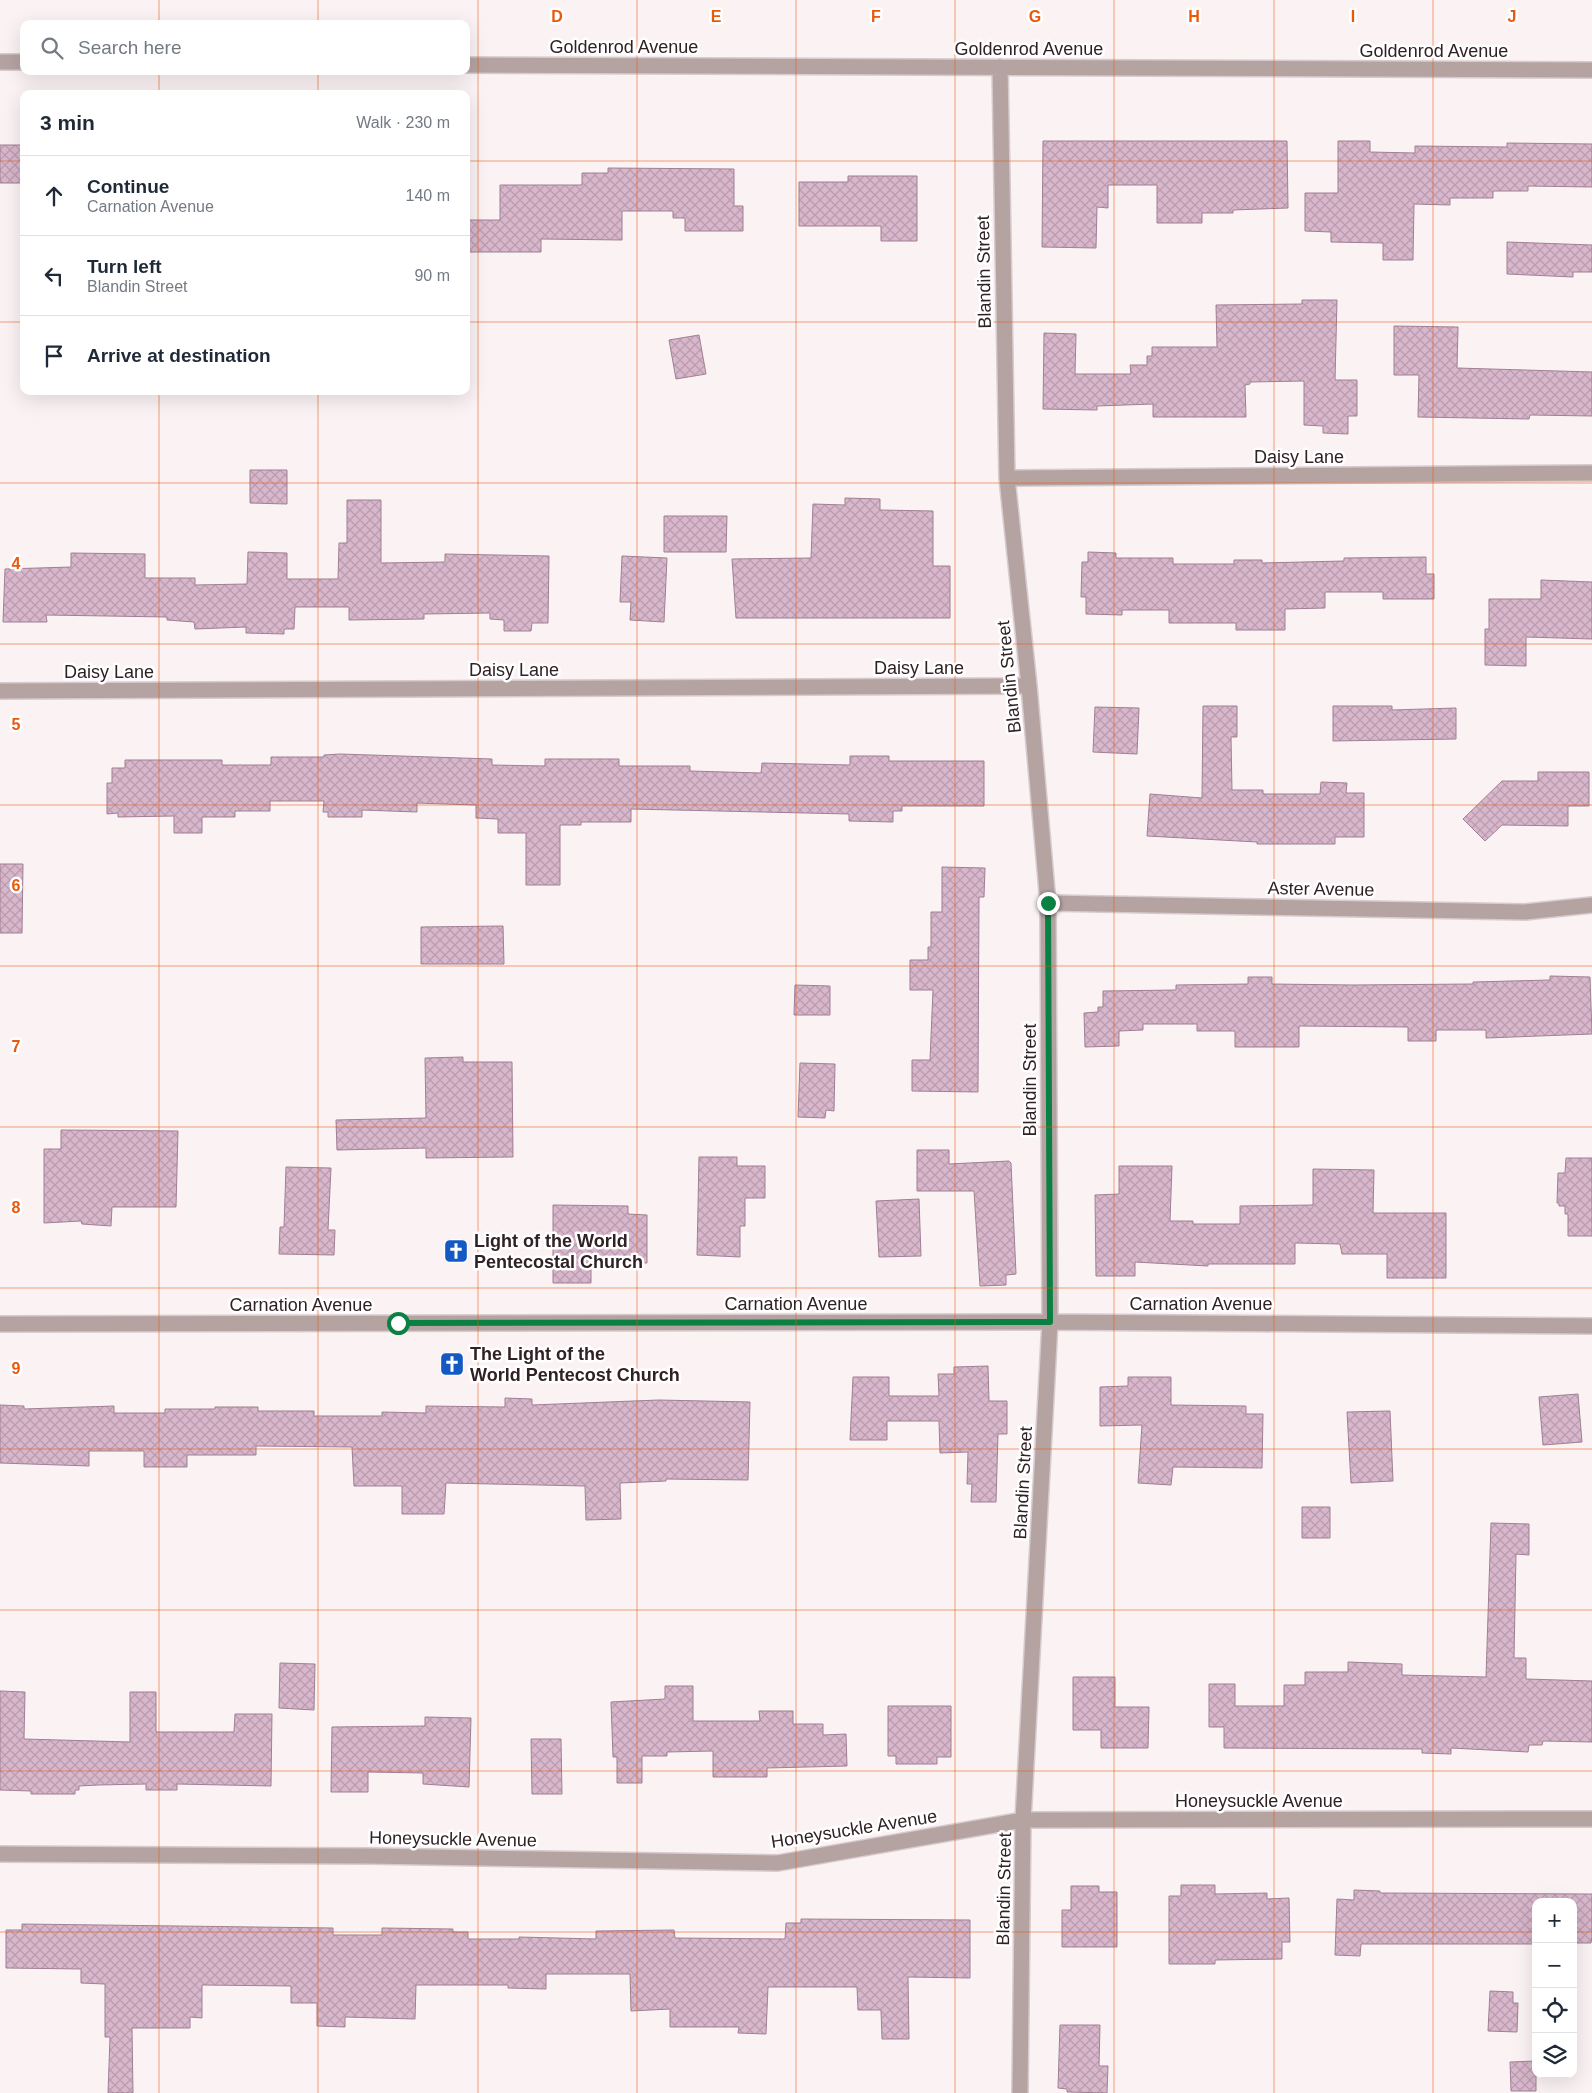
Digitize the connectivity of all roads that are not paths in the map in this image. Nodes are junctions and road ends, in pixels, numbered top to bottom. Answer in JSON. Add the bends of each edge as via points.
{"nodes":[{"id":1,"x":0,"y":62,"type":"edge"},
{"id":2,"x":20,"y":62,"type":"edge"},
{"id":3,"x":470,"y":65,"type":"edge"},
{"id":4,"x":1000,"y":68,"type":"junction"},
{"id":5,"x":1592,"y":70,"type":"edge"},
{"id":6,"x":1592,"y":473,"type":"edge"},
{"id":7,"x":1007,"y":478,"type":"junction"},
{"id":8,"x":1029,"y":686,"type":"junction"},
{"id":9,"x":0,"y":691,"type":"edge"},
{"id":10,"x":1048,"y":903,"type":"junction"},
{"id":11,"x":1592,"y":905,"type":"edge"},
{"id":12,"x":1050,"y":1322,"type":"junction"},
{"id":13,"x":0,"y":1324,"type":"edge"},
{"id":14,"x":1592,"y":1326,"type":"edge"},
{"id":15,"x":1592,"y":1819,"type":"edge"},
{"id":16,"x":1024,"y":1820,"type":"junction"},
{"id":17,"x":0,"y":1854,"type":"edge"},
{"id":18,"x":1020,"y":2093,"type":"edge"}],
"edges":[{"from":1,"to":2,"type":"street"},
{"from":3,"to":4,"type":"street","name":"Goldenrod Avenue"},
{"from":4,"to":5,"type":"street","name":"Goldenrod Avenue"},
{"from":4,"to":7,"type":"street","name":"Blandin Street"},
{"from":6,"to":7,"type":"street","name":"Daisy Lane"},
{"from":7,"to":8,"type":"street","name":"Blandin Street"},
{"from":8,"to":9,"type":"street","name":"Daisy Lane"},
{"from":8,"to":10,"type":"street","name":"Blandin Street"},
{"from":10,"to":11,"type":"street","name":"Aster Avenue","via":[[1525,912]]},
{"from":10,"to":12,"type":"street","name":"Blandin Street"},
{"from":12,"to":13,"type":"street","name":"Carnation Avenue"},
{"from":12,"to":14,"type":"street","name":"Carnation Avenue"},
{"from":12,"to":16,"type":"street","name":"Blandin Street"},
{"from":15,"to":16,"type":"street","name":"Honeysuckle Avenue"},
{"from":16,"to":17,"type":"street","name":"Honeysuckle Avenue","via":[[778,1863]]},
{"from":16,"to":18,"type":"street","name":"Blandin Street"}]}
